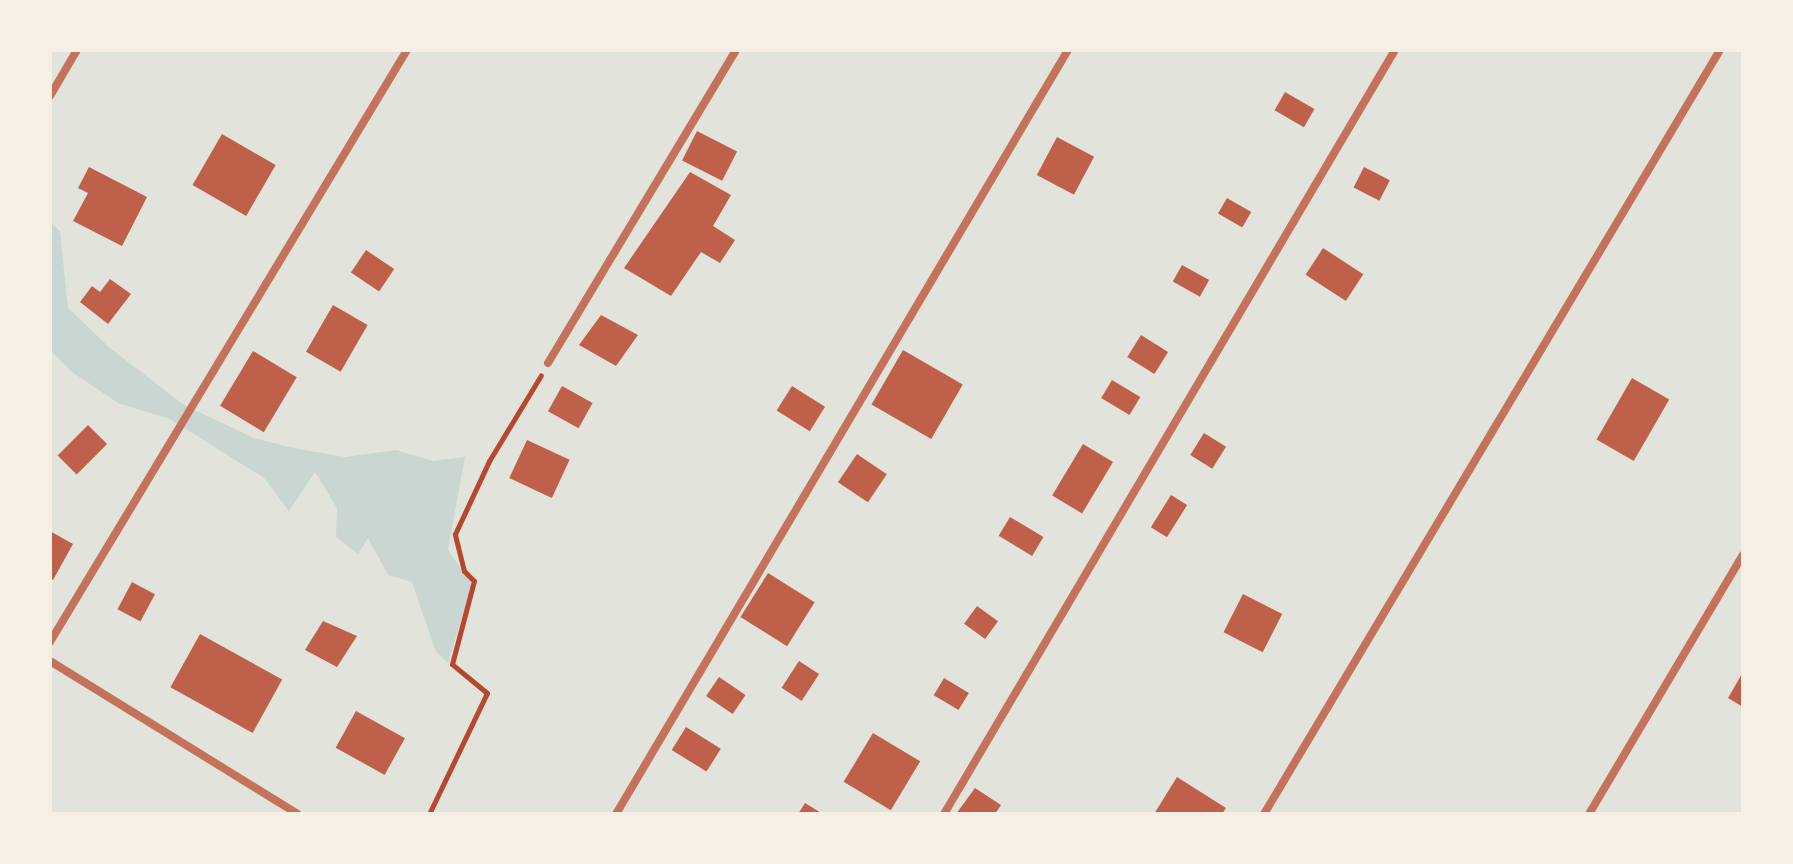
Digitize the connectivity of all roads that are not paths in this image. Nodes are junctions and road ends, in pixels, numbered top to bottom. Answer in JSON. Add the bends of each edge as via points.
{"nodes":[{"id":1,"x":77,"y":50,"type":"edge"},
{"id":2,"x":407,"y":50,"type":"edge"},
{"id":3,"x":736,"y":50,"type":"edge"},
{"id":4,"x":1068,"y":50,"type":"edge"},
{"id":5,"x":1395,"y":50,"type":"edge"},
{"id":6,"x":1720,"y":50,"type":"edge"},
{"id":7,"x":50,"y":96,"type":"edge"},
{"id":8,"x":548,"y":363,"type":"road end"},
{"id":9,"x":1743,"y":555,"type":"edge"},
{"id":10,"x":50,"y":642,"type":"edge"},
{"id":11,"x":50,"y":661,"type":"edge"},
{"id":12,"x":298,"y":814,"type":"edge"},
{"id":13,"x":616,"y":814,"type":"edge"},
{"id":14,"x":944,"y":814,"type":"edge"},
{"id":15,"x":1264,"y":814,"type":"edge"},
{"id":16,"x":1589,"y":814,"type":"edge"}],
"edges":[{"from":1,"to":7,"type":"street"},
{"from":2,"to":10,"type":"street"},
{"from":3,"to":8,"type":"street"},
{"from":4,"to":13,"type":"street"},
{"from":5,"to":14,"type":"street"},
{"from":6,"to":15,"type":"street"},
{"from":9,"to":16,"type":"street"},
{"from":11,"to":12,"type":"street"}]}
